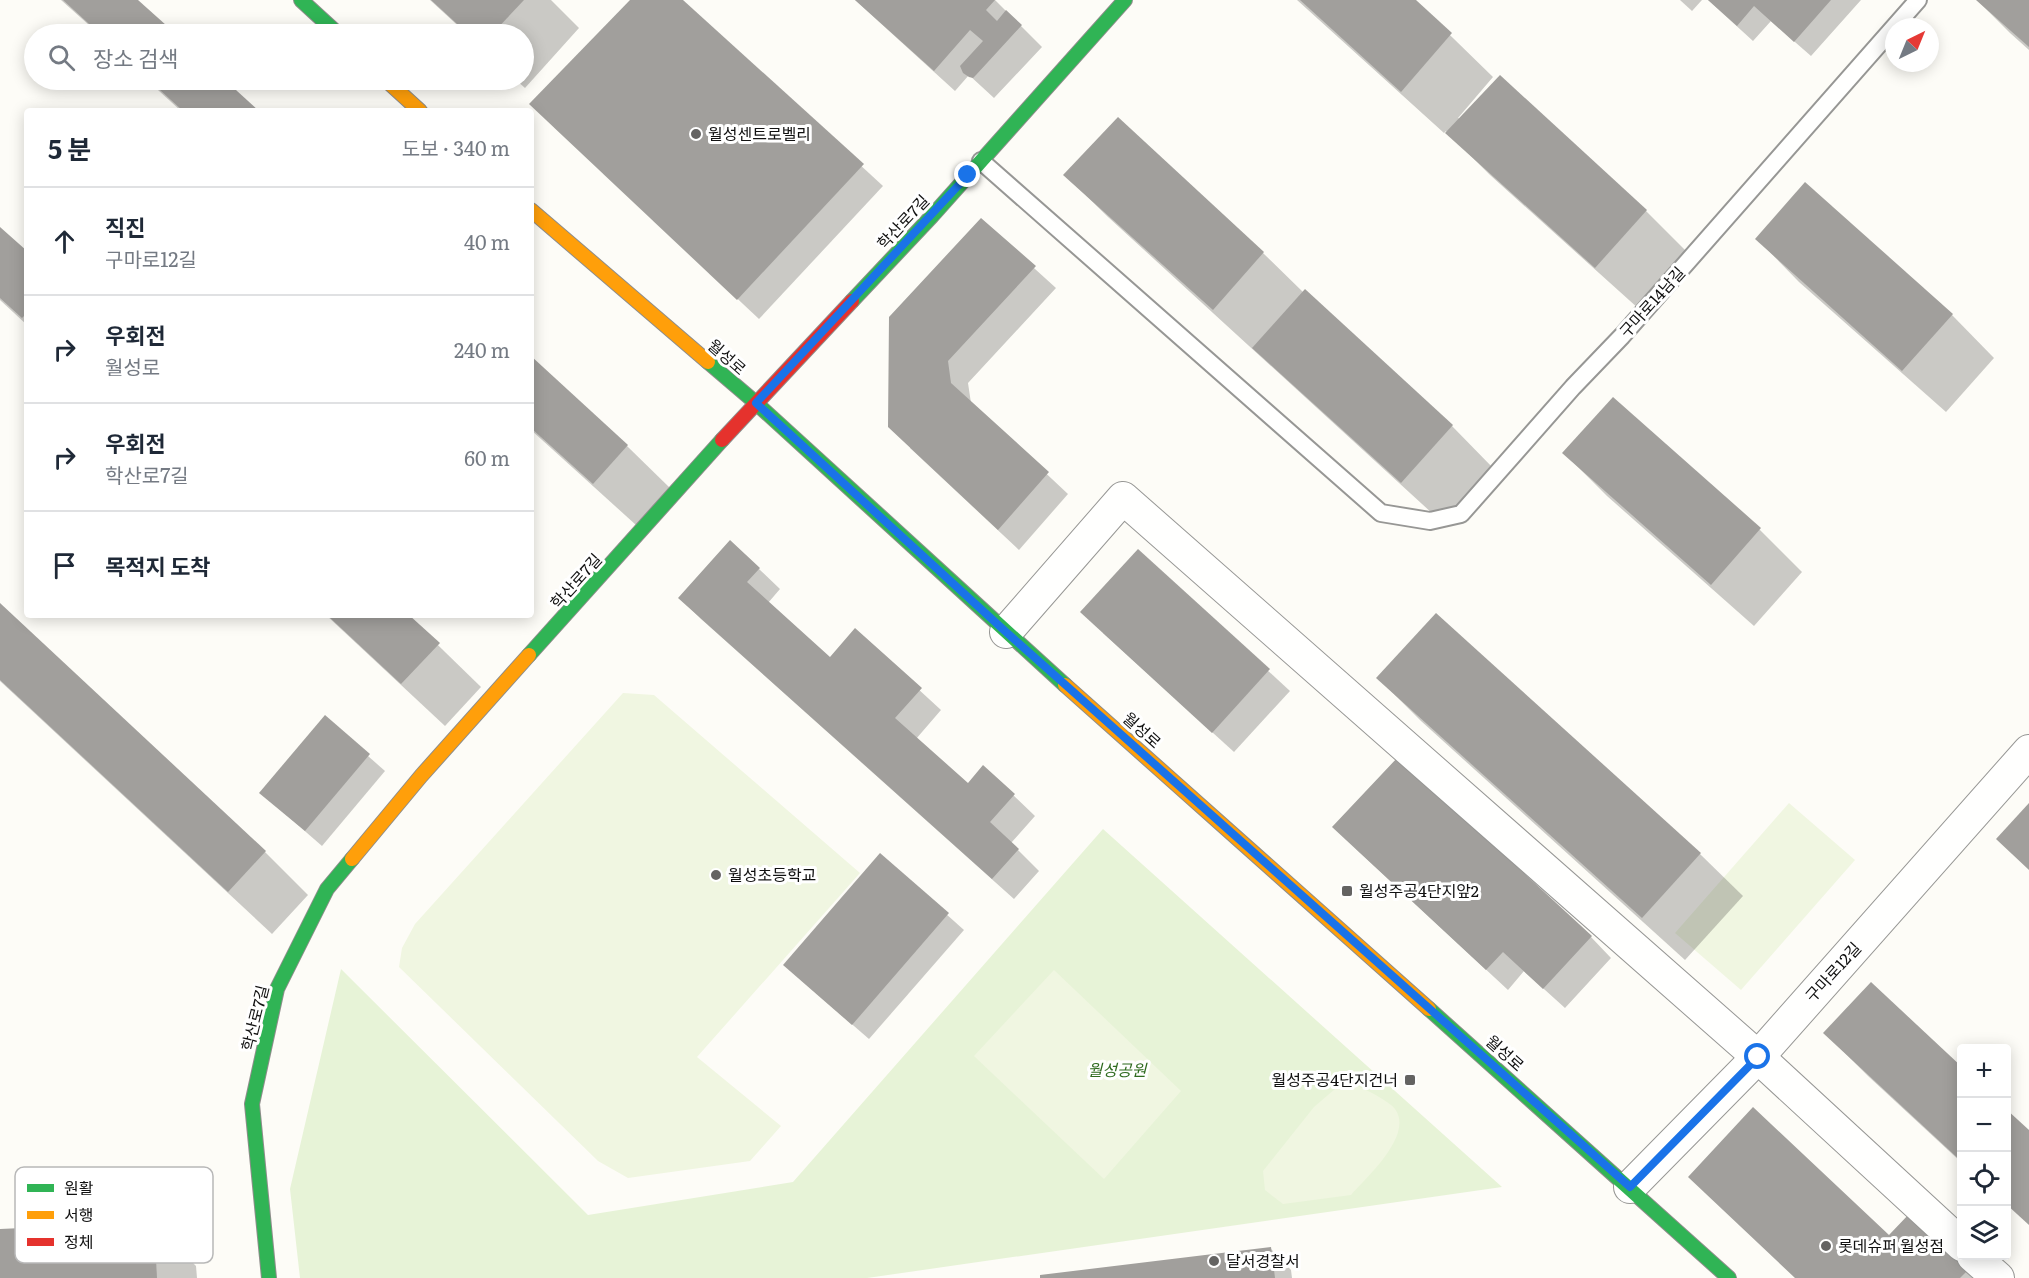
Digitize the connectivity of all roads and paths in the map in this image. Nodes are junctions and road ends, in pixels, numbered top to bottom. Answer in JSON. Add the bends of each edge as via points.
{"nodes":[{"id":1,"x":301,"y":0,"type":"edge"},
{"id":2,"x":1125,"y":0,"type":"edge"},
{"id":3,"x":1918,"y":0,"type":"edge"},
{"id":4,"x":327,"y":24,"type":"edge"},
{"id":5,"x":397,"y":90,"type":"edge"},
{"id":6,"x":417,"y":108,"type":"edge"},
{"id":7,"x":981,"y":161,"type":"junction"},
{"id":8,"x":534,"y":213,"type":"edge"},
{"id":9,"x":756,"y":403,"type":"junction"},
{"id":10,"x":1006,"y":632,"type":"junction"},
{"id":11,"x":2029,"y":751,"type":"edge"},
{"id":12,"x":1758,"y":1057,"type":"junction"},
{"id":13,"x":1630,"y":1187,"type":"junction"},
{"id":14,"x":1957,"y":1240,"type":"edge"},
{"id":15,"x":1978,"y":1260,"type":"edge"},
{"id":16,"x":269,"y":1278,"type":"edge"},
{"id":17,"x":1729,"y":1278,"type":"edge"},
{"id":18,"x":1998,"y":1278,"type":"edge"}],
"edges":[{"from":1,"to":4,"type":"street"},
{"from":2,"to":7,"type":"street","name":"학산로7길"},
{"from":3,"to":7,"type":"lane","name":"구마로14남길","via":[[1461,514],[1430,521],[1381,513]]},
{"from":5,"to":6,"type":"street"},
{"from":7,"to":9,"type":"street","name":"학산로7길"},
{"from":8,"to":9,"type":"street","name":"월성로"},
{"from":9,"to":10,"type":"street","name":"월성로"},
{"from":9,"to":16,"type":"street","name":"학산로7길","via":[[421,776],[327,889],[277,989],[252,1104]]},
{"from":10,"to":12,"type":"street","via":[[1123,498]]},
{"from":10,"to":13,"type":"street","name":"월성로"},
{"from":11,"to":12,"type":"street","name":"구마로12길"},
{"from":12,"to":13,"type":"street","name":"구마로12길"},
{"from":12,"to":14,"type":"street"},
{"from":13,"to":17,"type":"street","name":"월성로"},
{"from":15,"to":18,"type":"street"}]}
